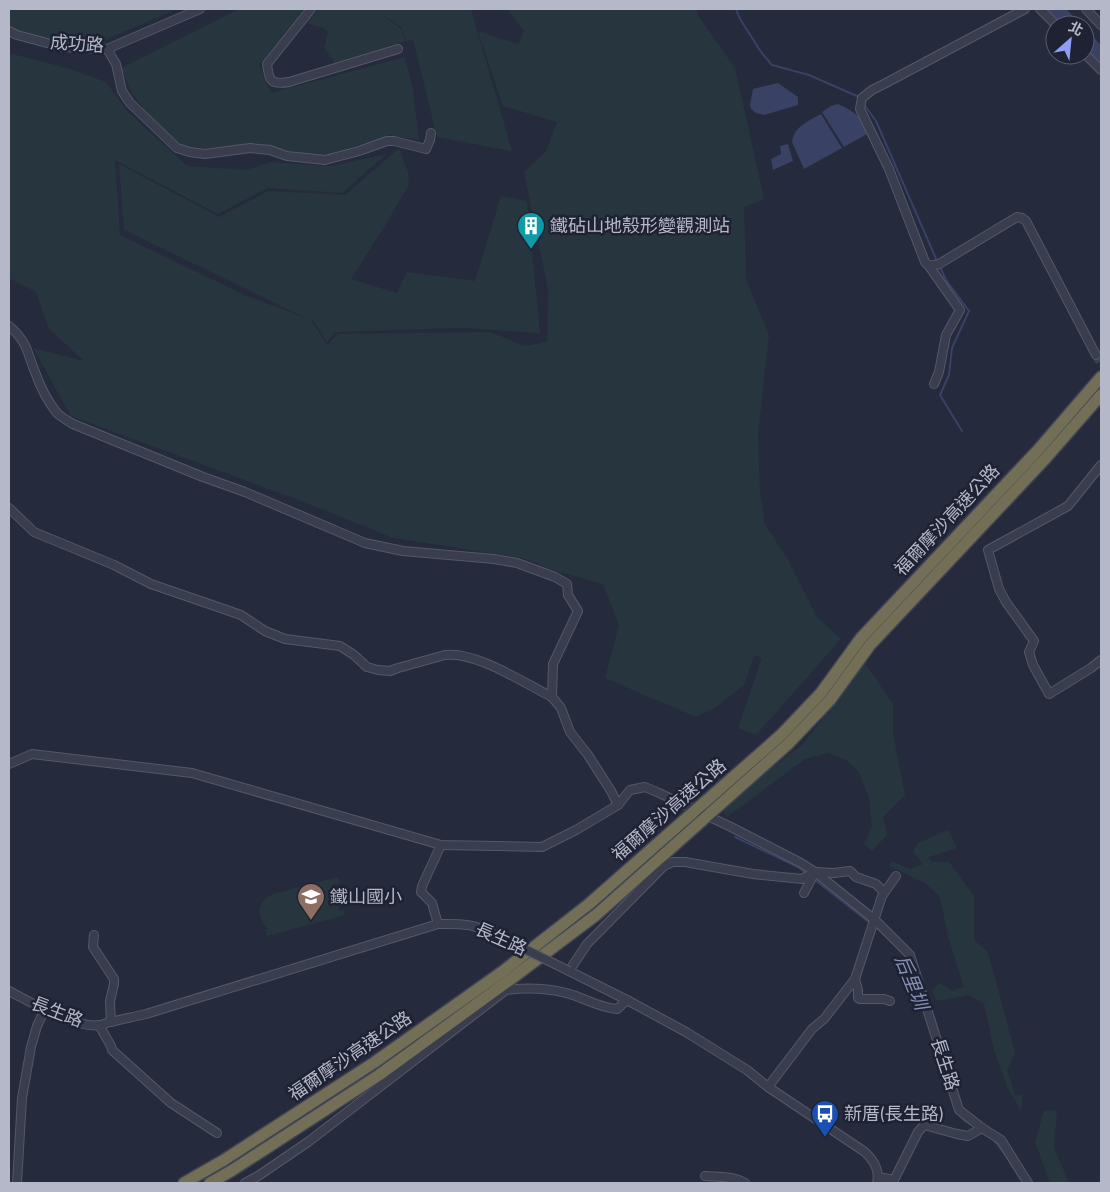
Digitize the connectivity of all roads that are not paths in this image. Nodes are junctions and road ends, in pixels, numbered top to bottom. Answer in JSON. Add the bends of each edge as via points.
{"nodes":[{"id":1,"x":200,"y":9,"type":"edge"},
{"id":2,"x":311,"y":9,"type":"edge"},
{"id":3,"x":1025,"y":9,"type":"edge"},
{"id":4,"x":1086,"y":9,"type":"edge"},
{"id":5,"x":1101,"y":25,"type":"edge"},
{"id":6,"x":9,"y":31,"type":"edge"},
{"id":7,"x":107,"y":49,"type":"junction"},
{"id":8,"x":398,"y":49,"type":"dead end"},
{"id":9,"x":431,"y":133,"type":"dead end"},
{"id":10,"x":929,"y":266,"type":"junction"},
{"id":11,"x":9,"y":326,"type":"edge"},
{"id":12,"x":1096,"y":355,"type":"dead end"},
{"id":13,"x":1101,"y":377,"type":"edge"},
{"id":14,"x":934,"y":384,"type":"dead end"},
{"id":15,"x":1101,"y":395,"type":"edge"},
{"id":16,"x":1101,"y":465,"type":"edge"},
{"id":17,"x":9,"y":508,"type":"edge"},
{"id":18,"x":1101,"y":660,"type":"edge"},
{"id":19,"x":552,"y":697,"type":"junction"},
{"id":20,"x":9,"y":764,"type":"edge"},
{"id":21,"x":618,"y":805,"type":"junction"},
{"id":22,"x":441,"y":845,"type":"junction"},
{"id":23,"x":815,"y":872,"type":"junction"},
{"id":24,"x":896,"y":876,"type":"dead end"},
{"id":25,"x":884,"y":892,"type":"junction"},
{"id":26,"x":804,"y":893,"type":"dead end"},
{"id":27,"x":875,"y":920,"type":"junction"},
{"id":28,"x":438,"y":924,"type":"junction"},
{"id":29,"x":94,"y":935,"type":"dead end"},
{"id":30,"x":569,"y":971,"type":"junction"},
{"id":31,"x":855,"y":979,"type":"junction"},
{"id":32,"x":9,"y":991,"type":"edge"},
{"id":33,"x":627,"y":1000,"type":"junction"},
{"id":34,"x":890,"y":1001,"type":"dead end"},
{"id":35,"x":45,"y":1009,"type":"junction"},
{"id":36,"x":110,"y":1022,"type":"junction"},
{"id":37,"x":99,"y":1025,"type":"junction"},
{"id":38,"x":768,"y":1087,"type":"junction"},
{"id":39,"x":982,"y":1128,"type":"junction"},
{"id":40,"x":217,"y":1133,"type":"dead end"},
{"id":41,"x":705,"y":1176,"type":"dead end"},
{"id":42,"x":877,"y":1180,"type":"edge"},
{"id":43,"x":896,"y":1182,"type":"edge"},
{"id":44,"x":16,"y":1183,"type":"edge"},
{"id":45,"x":184,"y":1183,"type":"edge"},
{"id":46,"x":210,"y":1183,"type":"edge"},
{"id":47,"x":245,"y":1183,"type":"edge"},
{"id":48,"x":745,"y":1183,"type":"edge"},
{"id":49,"x":1028,"y":1183,"type":"edge"}],
"edges":[{"from":1,"to":7,"type":"street","name":"成功路"},
{"from":2,"to":8,"type":"street","via":[[267,64],[273,82],[296,81]]},
{"from":3,"to":10,"type":"street","via":[[862,98],[860,109]]},
{"from":4,"to":5,"type":"street"},
{"from":6,"to":7,"type":"street","name":"成功路","via":[[62,47]]},
{"from":7,"to":9,"type":"street","via":[[116,64],[122,91],[130,103],[177,148],[190,152],[205,154],[250,148],[295,158],[325,160],[394,140],[426,149]]},
{"from":10,"to":12,"type":"street","via":[[939,264],[1017,217],[1022,218]]},
{"from":10,"to":14,"type":"street","via":[[960,310],[946,335]]},
{"from":11,"to":19,"type":"street","via":[[19,334],[27,348],[35,374],[50,402],[58,414],[73,424],[365,543],[403,551],[517,563],[567,584],[568,595],[578,611],[553,664]]},
{"from":13,"to":45,"type":"highway","name":"福爾摩沙高速公路","via":[[1038,450],[861,638],[821,693],[781,735],[589,904],[502,972],[375,1062]]},
{"from":15,"to":46,"type":"highway","name":"福爾摩沙高速公路","via":[[870,645],[830,700],[788,744],[596,915],[379,1075]]},
{"from":16,"to":18,"type":"street","via":[[1068,506],[988,550],[998,589],[1034,641],[1029,652],[1049,694]]},
{"from":17,"to":19,"type":"street","via":[[34,532],[151,584],[241,615],[286,640],[340,646],[367,667],[378,670],[390,671],[445,655],[462,656],[484,661]]},
{"from":19,"to":21,"type":"street","via":[[561,708],[570,732]]},
{"from":20,"to":22,"type":"street","via":[[32,754],[192,773]]},
{"from":21,"to":22,"type":"street","via":[[542,847]]},
{"from":21,"to":23,"type":"street","name":"長生路","via":[[630,790],[645,787],[729,826]]},
{"from":22,"to":28,"type":"street","via":[[421,892],[432,903]]},
{"from":23,"to":25,"type":"street","via":[[850,871],[856,877],[876,884]]},
{"from":23,"to":26,"type":"street"},
{"from":23,"to":27,"type":"street","name":"長生路"},
{"from":23,"to":30,"type":"street","via":[[802,879],[673,862],[664,866],[587,944]]},
{"from":24,"to":25,"type":"street"},
{"from":25,"to":27,"type":"street"},
{"from":27,"to":31,"type":"street"},
{"from":27,"to":39,"type":"street","name":"長生路","via":[[910,955],[959,1110]]},
{"from":28,"to":30,"type":"street","name":"長生路","bridge":true,"via":[[478,927]]},
{"from":28,"to":36,"type":"street","name":"長生路","via":[[146,1014]]},
{"from":29,"to":36,"type":"street","via":[[93,947],[114,979]]},
{"from":30,"to":33,"type":"street","name":"長生路"},
{"from":31,"to":34,"type":"street","via":[[858,998]]},
{"from":31,"to":38,"type":"street"},
{"from":32,"to":35,"type":"street","name":"長生路"},
{"from":33,"to":38,"type":"street","name":"長生路","via":[[686,1032]]},
{"from":33,"to":47,"type":"street","via":[[617,1009],[609,1009],[574,995],[550,990],[506,990],[308,1142]]},
{"from":35,"to":37,"type":"street","name":"長生路","via":[[83,1024]]},
{"from":35,"to":44,"type":"street","via":[[31,1047],[22,1098]]},
{"from":36,"to":37,"type":"street","name":"長生路"},
{"from":37,"to":40,"type":"street","via":[[112,1050],[171,1103]]},
{"from":38,"to":42,"type":"street","name":"長生路","via":[[865,1152],[876,1164]]},
{"from":39,"to":43,"type":"street","via":[[968,1136],[924,1125]]},
{"from":39,"to":49,"type":"street","name":"長生路","via":[[1001,1140]]},
{"from":41,"to":48,"type":"street","via":[[737,1179]]},
{"from":42,"to":43,"type":"street"}]}
